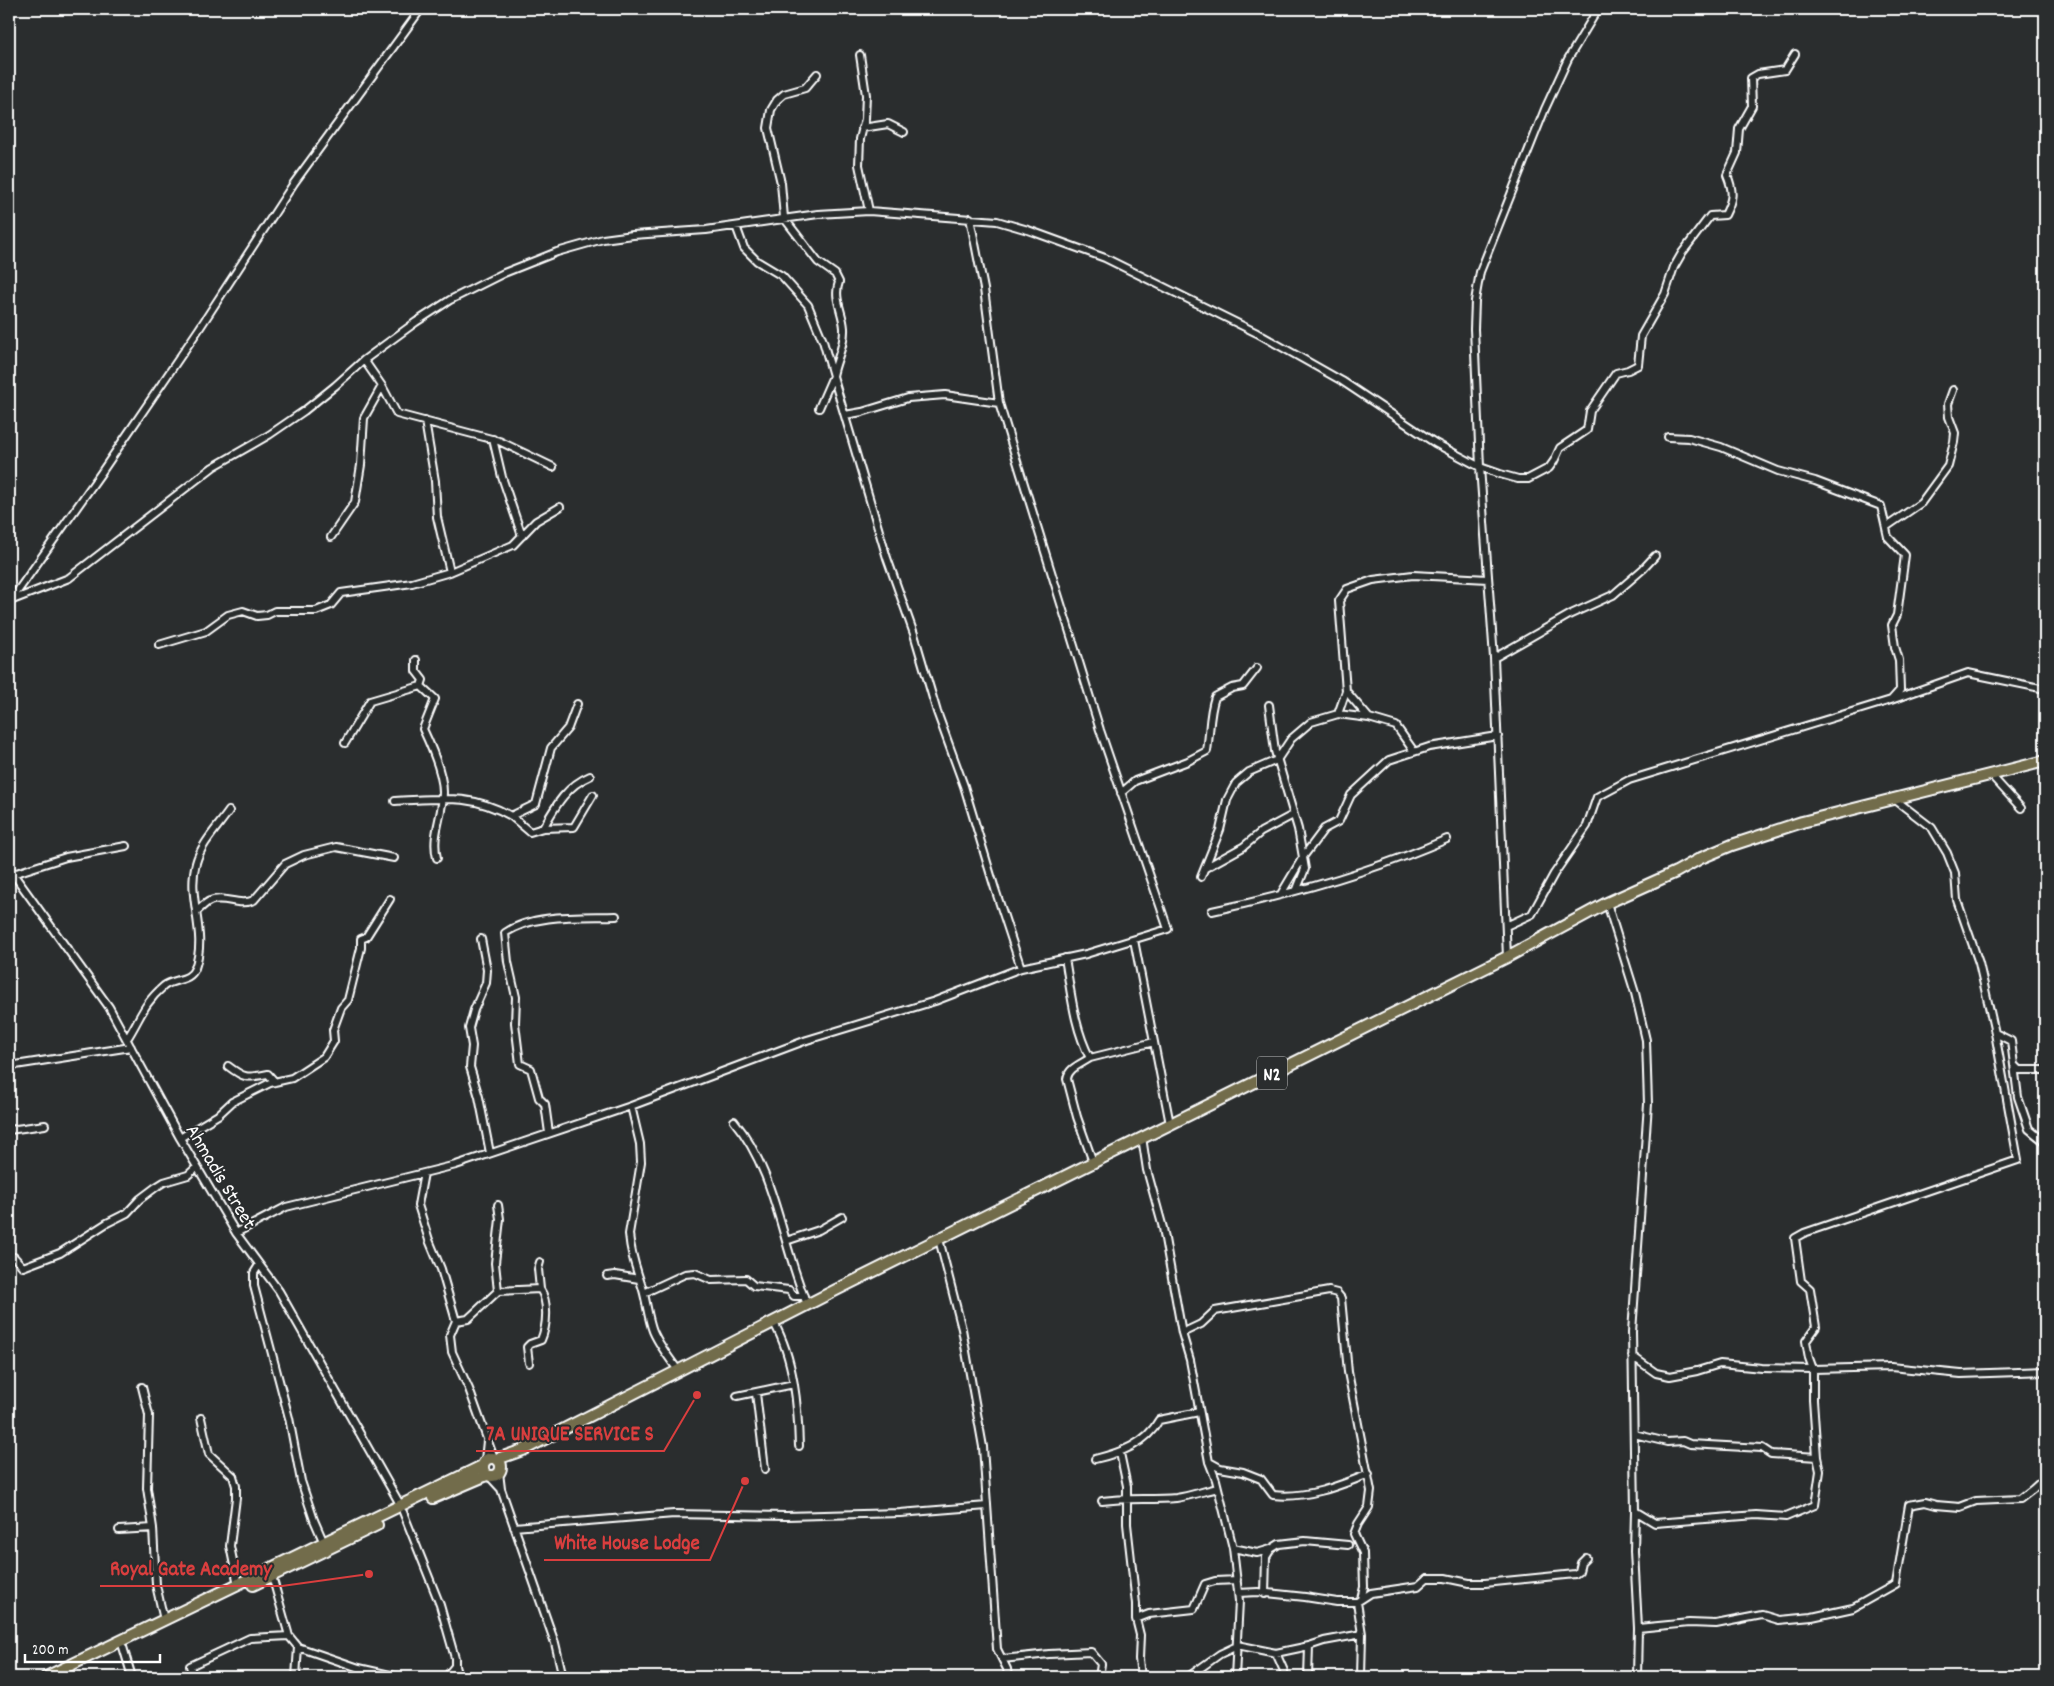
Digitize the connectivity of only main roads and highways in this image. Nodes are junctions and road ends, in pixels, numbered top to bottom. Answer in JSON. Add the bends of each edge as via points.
{"nodes":[{"id":1,"x":2045,"y":761,"type":"edge"},
{"id":2,"x":402,"y":1509,"type":"junction"},
{"id":3,"x":122,"y":1644,"type":"junction"},
{"id":4,"x":46,"y":1677,"type":"edge"},
{"id":5,"x":60,"y":1677,"type":"edge"}],
"edges":[{"from":1,"to":2,"type":"highway","number":"N2","via":[[1802,822],[1701,858],[1094,1162],[806,1300],[774,1323],[492,1467]]},
{"from":2,"to":3,"type":"highway","number":"N2","via":[[272,1576]]},
{"from":2,"to":3,"type":"highway","number":"N2","via":[[164,1620]]},
{"from":3,"to":4,"type":"highway","number":"N2"},
{"from":3,"to":5,"type":"highway","number":"N2"}]}
